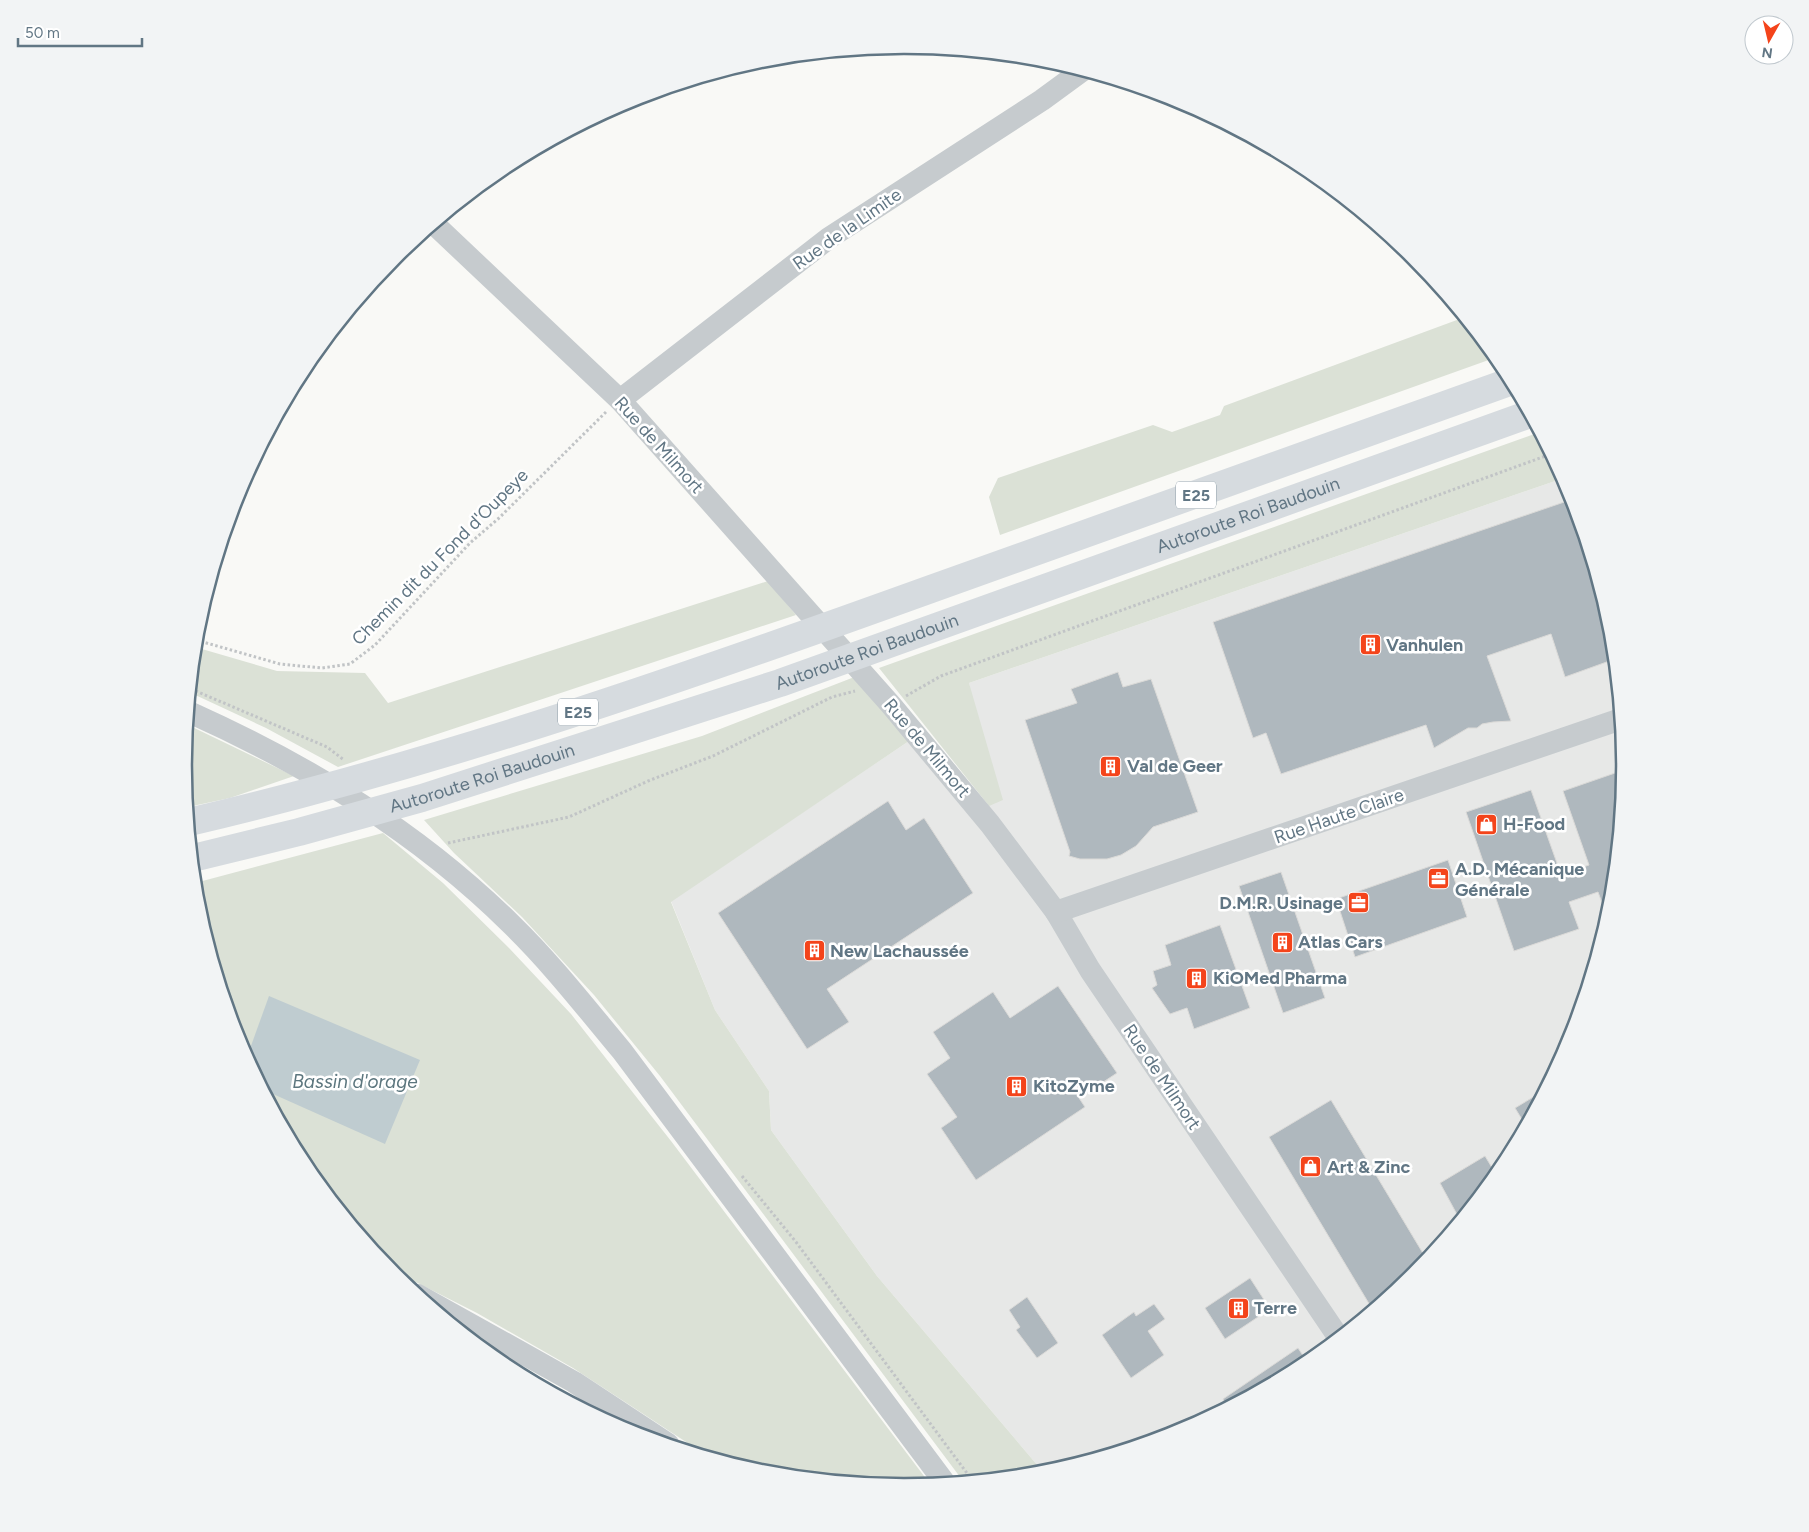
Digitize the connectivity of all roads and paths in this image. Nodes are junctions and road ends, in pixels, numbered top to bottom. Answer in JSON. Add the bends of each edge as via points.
{"nodes":[{"id":1,"x":1076,"y":75,"type":"edge"},
{"id":2,"x":438,"y":228,"type":"edge"},
{"id":3,"x":1505,"y":383,"type":"edge"},
{"id":4,"x":620,"y":400,"type":"junction"},
{"id":5,"x":1524,"y":416,"type":"edge"},
{"id":6,"x":1545,"y":456,"type":"edge"},
{"id":7,"x":203,"y":642,"type":"edge"},
{"id":8,"x":875,"y":686,"type":"junction"},
{"id":9,"x":891,"y":705,"type":"junction"},
{"id":10,"x":194,"y":714,"type":"edge"},
{"id":11,"x":1615,"y":721,"type":"edge"},
{"id":12,"x":195,"y":821,"type":"edge"},
{"id":13,"x":445,"y":843,"type":"dead end"},
{"id":14,"x":198,"y":857,"type":"edge"},
{"id":15,"x":1056,"y":912,"type":"junction"},
{"id":16,"x":448,"y":1312,"type":"edge"},
{"id":17,"x":1335,"y":1333,"type":"edge"},
{"id":18,"x":645,"y":1429,"type":"edge"},
{"id":19,"x":941,"y":1477,"type":"edge"}],
"edges":[{"from":1,"to":4,"type":"street","name":"Rue de la Limite","via":[[829,238]]},
{"from":2,"to":4,"type":"street","name":"Rue de Milmort"},
{"from":3,"to":12,"type":"highway","name":"Autoroute Roi Baudouin","number":"E25","via":[[763,650],[391,771]]},
{"from":4,"to":7,"type":"path","name":"Chemin dit du Fond d'Oupeye","via":[[470,543],[375,645],[350,664],[322,668],[280,664]]},
{"from":4,"to":8,"type":"street","name":"Rue de Milmort"},
{"from":5,"to":14,"type":"highway","name":"Autoroute Roi Baudouin","number":"E25","via":[[780,683],[422,798]]},
{"from":6,"to":9,"type":"path","via":[[941,676]]},
{"from":8,"to":9,"type":"street","name":"Rue de Milmort"},
{"from":8,"to":13,"type":"path","via":[[832,697],[714,756],[648,781],[569,817]]},
{"from":9,"to":15,"type":"street","name":"Rue de Milmort","via":[[990,824]]},
{"from":10,"to":19,"type":"street","via":[[269,749],[341,790],[460,878],[512,925],[622,1051]]},
{"from":11,"to":15,"type":"street","name":"Rue Haute Claire"},
{"from":15,"to":17,"type":"street","name":"Rue de Milmort","via":[[1090,970]]},
{"from":16,"to":18,"type":"street","via":[[574,1382]]}]}
